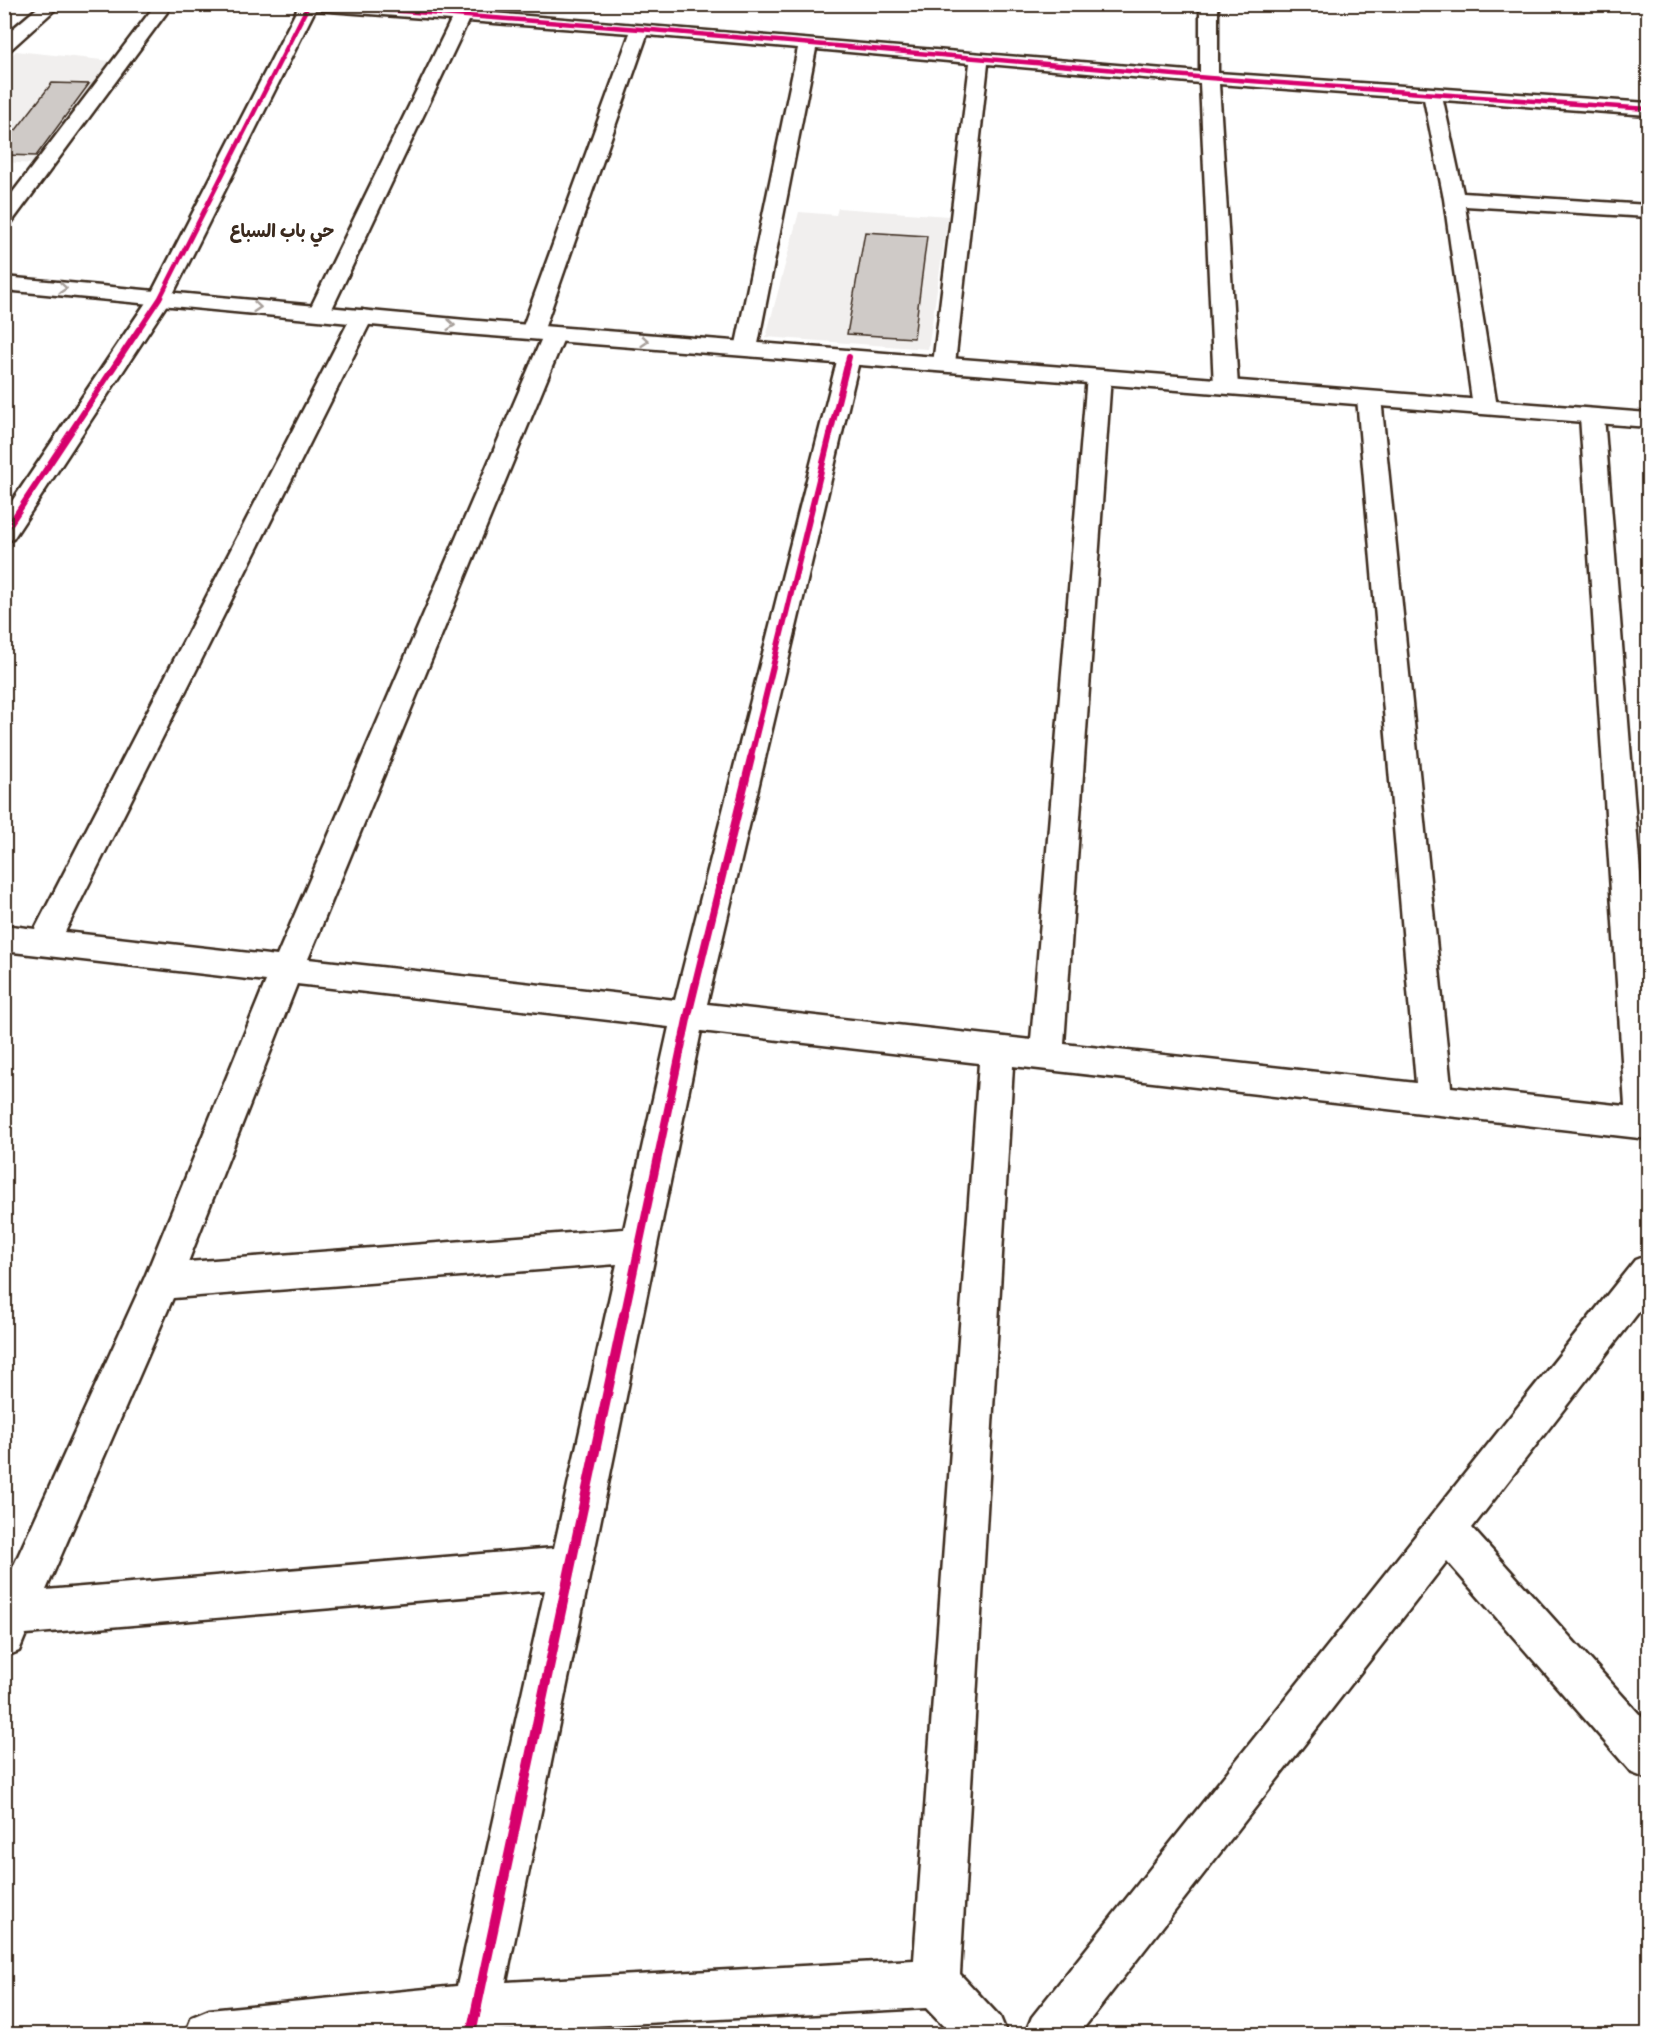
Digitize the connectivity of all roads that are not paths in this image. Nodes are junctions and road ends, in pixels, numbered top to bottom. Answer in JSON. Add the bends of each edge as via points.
{"nodes":[{"id":1,"x":53,"y":4,"type":"edge"},
{"id":2,"x":165,"y":4,"type":"edge"},
{"id":3,"x":1209,"y":4,"type":"edge"},
{"id":4,"x":461,"y":17,"type":"junction"},
{"id":5,"x":640,"y":29,"type":"junction"},
{"id":6,"x":5,"y":44,"type":"edge"},
{"id":7,"x":808,"y":44,"type":"junction"},
{"id":8,"x":980,"y":58,"type":"junction"},
{"id":9,"x":1209,"y":78,"type":"junction"},
{"id":10,"x":1433,"y":95,"type":"junction"},
{"id":11,"x":1648,"y":109,"type":"edge"},
{"id":12,"x":1454,"y":199,"type":"junction"},
{"id":13,"x":1648,"y":211,"type":"edge"},
{"id":14,"x":4,"y":219,"type":"edge"},
{"id":15,"x":4,"y":283,"type":"edge"},
{"id":16,"x":160,"y":298,"type":"junction"},
{"id":17,"x":320,"y":313,"type":"junction"},
{"id":18,"x":362,"y":317,"type":"junction"},
{"id":19,"x":543,"y":333,"type":"junction"},
{"id":20,"x":746,"y":349,"type":"junction"},
{"id":21,"x":849,"y":357,"type":"junction"},
{"id":22,"x":944,"y":364,"type":"junction"},
{"id":23,"x":1099,"y":376,"type":"junction"},
{"id":24,"x":1226,"y":387,"type":"junction"},
{"id":25,"x":1369,"y":398,"type":"junction"},
{"id":26,"x":1485,"y":407,"type":"junction"},
{"id":27,"x":1592,"y":416,"type":"junction"},
{"id":28,"x":1648,"y":420,"type":"edge"},
{"id":29,"x":4,"y":533,"type":"edge"},
{"id":30,"x":4,"y":938,"type":"edge"},
{"id":31,"x":44,"y":942,"type":"junction"},
{"id":32,"x":287,"y":970,"type":"junction"},
{"id":33,"x":688,"y":1015,"type":"junction"},
{"id":34,"x":998,"y":1050,"type":"junction"},
{"id":35,"x":1046,"y":1055,"type":"junction"},
{"id":36,"x":1435,"y":1100,"type":"junction"},
{"id":37,"x":1646,"y":1124,"type":"edge"},
{"id":38,"x":639,"y":1245,"type":"junction"},
{"id":39,"x":1648,"y":1272,"type":"edge"},
{"id":40,"x":162,"y":1281,"type":"junction"},
{"id":41,"x":1446,"y":1529,"type":"junction"},
{"id":42,"x":570,"y":1568,"type":"junction"},
{"id":43,"x":10,"y":1625,"type":"edge"},
{"id":44,"x":1648,"y":1757,"type":"edge"},
{"id":45,"x":936,"y":1983,"type":"junction"},
{"id":46,"x":473,"y":2021,"type":"edge"},
{"id":47,"x":209,"y":2034,"type":"edge"},
{"id":48,"x":983,"y":2034,"type":"edge"},
{"id":49,"x":1049,"y":2034,"type":"edge"}],
"edges":[{"from":1,"to":6,"type":"street"},
{"from":2,"to":14,"type":"street"},
{"from":3,"to":9,"type":"street"},
{"from":4,"to":5,"type":"street"},
{"from":4,"to":16,"type":"street","via":[[309,4]]},
{"from":4,"to":17,"type":"street"},
{"from":5,"to":7,"type":"street"},
{"from":5,"to":19,"type":"street"},
{"from":7,"to":8,"type":"street"},
{"from":7,"to":20,"type":"street"},
{"from":8,"to":9,"type":"street"},
{"from":8,"to":22,"type":"street"},
{"from":9,"to":10,"type":"street"},
{"from":9,"to":24,"type":"street"},
{"from":10,"to":11,"type":"street"},
{"from":10,"to":12,"type":"street"},
{"from":12,"to":13,"type":"street"},
{"from":12,"to":26,"type":"street"},
{"from":15,"to":16,"type":"street","one_way":true},
{"from":16,"to":17,"type":"street","one_way":true},
{"from":16,"to":29,"type":"street"},
{"from":17,"to":18,"type":"street"},
{"from":18,"to":19,"type":"street","one_way":true},
{"from":18,"to":31,"type":"street"},
{"from":19,"to":20,"type":"street","one_way":true},
{"from":19,"to":32,"type":"street"},
{"from":20,"to":21,"type":"street"},
{"from":21,"to":22,"type":"street"},
{"from":21,"to":33,"type":"street"},
{"from":22,"to":23,"type":"street"},
{"from":23,"to":24,"type":"street"},
{"from":23,"to":35,"type":"street"},
{"from":24,"to":25,"type":"street"},
{"from":25,"to":26,"type":"street"},
{"from":25,"to":36,"type":"street"},
{"from":26,"to":27,"type":"street"},
{"from":27,"to":28,"type":"street"},
{"from":27,"to":37,"type":"street"},
{"from":30,"to":31,"type":"street"},
{"from":31,"to":32,"type":"street"},
{"from":32,"to":33,"type":"street"},
{"from":32,"to":40,"type":"street"},
{"from":33,"to":34,"type":"street"},
{"from":33,"to":38,"type":"street"},
{"from":34,"to":35,"type":"street"},
{"from":34,"to":45,"type":"street"},
{"from":35,"to":36,"type":"street"},
{"from":36,"to":37,"type":"street"},
{"from":38,"to":40,"type":"street"},
{"from":38,"to":42,"type":"street"},
{"from":39,"to":41,"type":"street"},
{"from":40,"to":43,"type":"street"},
{"from":41,"to":44,"type":"street"},
{"from":41,"to":49,"type":"street"},
{"from":42,"to":43,"type":"street"},
{"from":42,"to":46,"type":"street"},
{"from":45,"to":46,"type":"street"},
{"from":45,"to":48,"type":"street"},
{"from":46,"to":47,"type":"street"}]}
